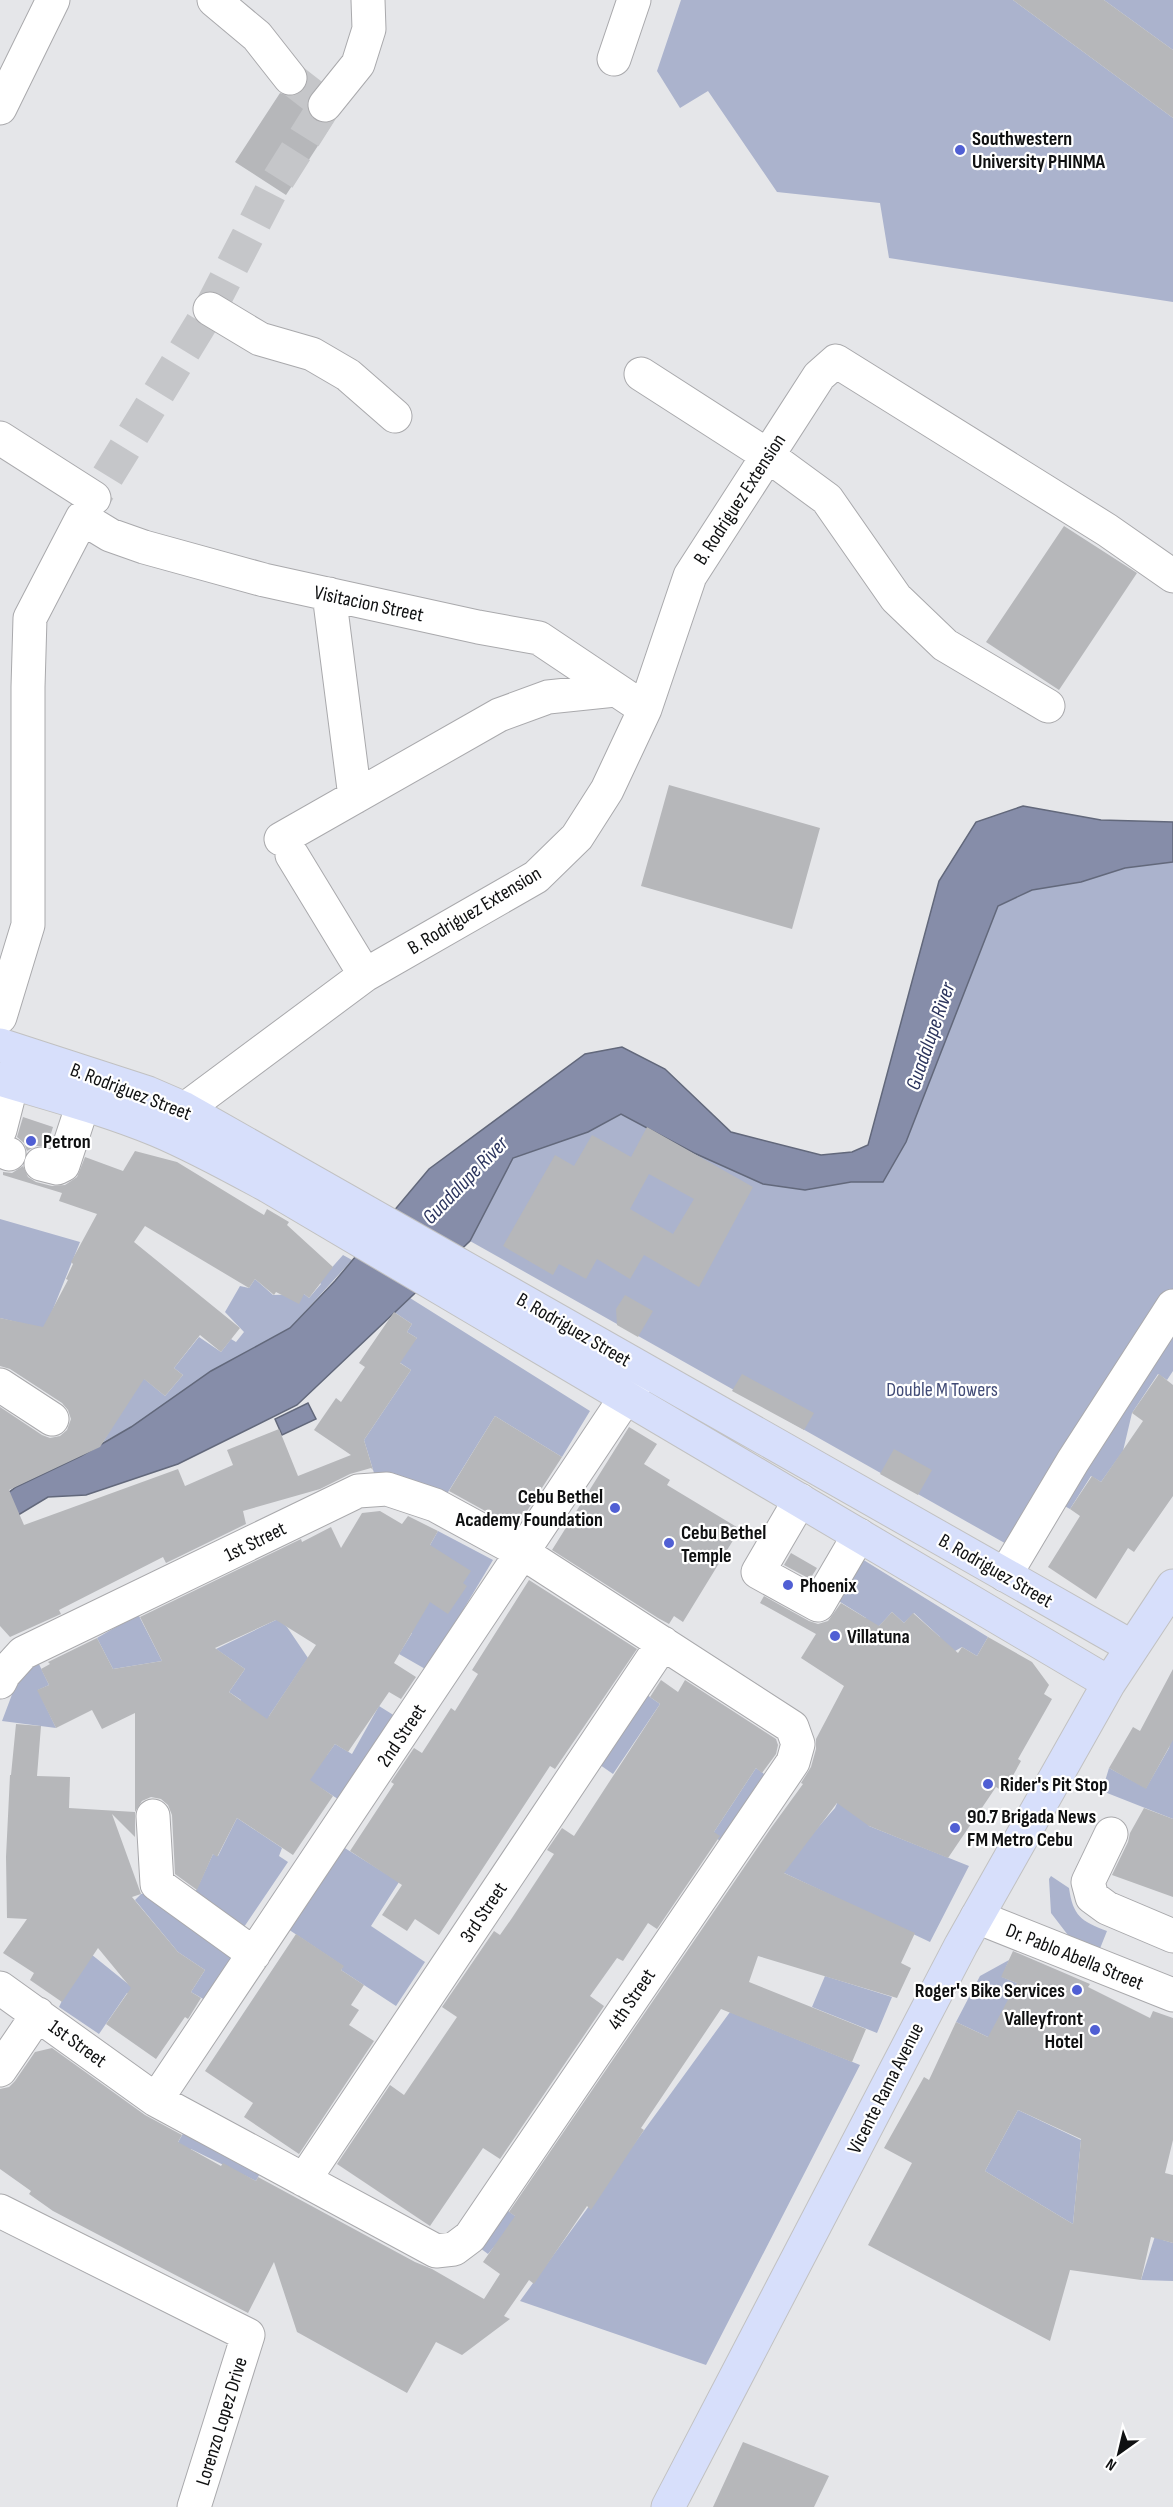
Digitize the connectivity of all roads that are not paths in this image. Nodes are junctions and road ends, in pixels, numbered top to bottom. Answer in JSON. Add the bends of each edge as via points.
{"nodes":[{"id":1,"x":53,"y":0,"type":"edge"},
{"id":2,"x":214,"y":0,"type":"edge"},
{"id":3,"x":368,"y":0,"type":"edge"},
{"id":4,"x":634,"y":0,"type":"edge"},
{"id":5,"x":614,"y":59,"type":"dead end"},
{"id":6,"x":290,"y":78,"type":"tunnel mouth"},
{"id":7,"x":325,"y":105,"type":"dead end"},
{"id":8,"x":0,"y":108,"type":"edge"},
{"id":9,"x":210,"y":309,"type":"dead end"},
{"id":10,"x":641,"y":374,"type":"dead end"},
{"id":11,"x":395,"y":416,"type":"dead end"},
{"id":12,"x":0,"y":438,"type":"edge"},
{"id":13,"x":767,"y":455,"type":"junction"},
{"id":14,"x":88,"y":508,"type":"junction"},
{"id":15,"x":1173,"y":576,"type":"edge"},
{"id":16,"x":328,"y":594,"type":"junction"},
{"id":17,"x":615,"y":690,"type":"junction"},
{"id":18,"x":1048,"y":706,"type":"dead end"},
{"id":19,"x":645,"y":709,"type":"junction"},
{"id":20,"x":355,"y":797,"type":"junction"},
{"id":21,"x":365,"y":975,"type":"junction"},
{"id":22,"x":0,"y":1017,"type":"edge"},
{"id":23,"x":0,"y":1045,"type":"edge"},
{"id":24,"x":6,"y":1081,"type":"edge"},
{"id":25,"x":83,"y":1104,"type":"junction"},
{"id":26,"x":185,"y":1109,"type":"junction"},
{"id":27,"x":160,"y":1131,"type":"junction"},
{"id":28,"x":3,"y":1144,"type":"edge"},
{"id":29,"x":41,"y":1164,"type":"dead end"},
{"id":30,"x":352,"y":1218,"type":"junction"},
{"id":31,"x":477,"y":1291,"type":"junction"},
{"id":32,"x":1173,"y":1306,"type":"edge"},
{"id":33,"x":645,"y":1369,"type":"junction"},
{"id":34,"x":0,"y":1385,"type":"edge"},
{"id":35,"x":626,"y":1397,"type":"junction"},
{"id":36,"x":52,"y":1419,"type":"dead end"},
{"id":37,"x":800,"y":1500,"type":"junction"},
{"id":38,"x":858,"y":1535,"type":"junction"},
{"id":39,"x":523,"y":1553,"type":"junction"},
{"id":40,"x":1005,"y":1575,"type":"junction"},
{"id":41,"x":1173,"y":1586,"type":"edge"},
{"id":42,"x":663,"y":1644,"type":"junction"},
{"id":43,"x":1132,"y":1647,"type":"junction"},
{"id":44,"x":0,"y":1682,"type":"edge"},
{"id":45,"x":1109,"y":1683,"type":"junction"},
{"id":46,"x":153,"y":1816,"type":"dead end"},
{"id":47,"x":1112,"y":1834,"type":"dead end"},
{"id":48,"x":977,"y":1917,"type":"junction"},
{"id":49,"x":1173,"y":1936,"type":"edge"},
{"id":50,"x":254,"y":1954,"type":"junction"},
{"id":51,"x":0,"y":1988,"type":"edge"},
{"id":52,"x":1173,"y":1995,"type":"edge"},
{"id":53,"x":38,"y":2014,"type":"junction"},
{"id":54,"x":0,"y":2070,"type":"edge"},
{"id":55,"x":156,"y":2100,"type":"junction"},
{"id":56,"x":304,"y":2180,"type":"junction"},
{"id":57,"x":0,"y":2211,"type":"edge"},
{"id":58,"x":194,"y":2507,"type":"edge"},
{"id":59,"x":668,"y":2507,"type":"edge"}],
"edges":[{"from":1,"to":8,"type":"street"},
{"from":2,"to":6,"type":"street","via":[[256,36]]},
{"from":3,"to":7,"type":"street","via":[[369,29],[358,64]]},
{"from":4,"to":5,"type":"street"},
{"from":9,"to":11,"type":"street","via":[[260,339],[312,354],[348,375]]},
{"from":10,"to":13,"type":"street"},
{"from":12,"to":14,"type":"street","name":"Visitacion Street"},
{"from":13,"to":15,"type":"street","name":"B. Rodriguez Extension","via":[[819,376],[836,361],[1107,530]]},
{"from":13,"to":18,"type":"street","via":[[827,499],[896,598],[945,645]]},
{"from":13,"to":19,"type":"street","name":"B. Rodriguez Extension","via":[[690,576]]},
{"from":14,"to":16,"type":"street","name":"Visitacion Street","via":[[110,535],[264,580]]},
{"from":14,"to":22,"type":"street","via":[[30,618],[28,925]]},
{"from":16,"to":17,"type":"street","name":"Visitacion Street","via":[[539,638]]},
{"from":16,"to":20,"type":"street"},
{"from":17,"to":19,"type":"street","name":"Visitacion Street"},
{"from":17,"to":20,"type":"street","via":[[548,696],[499,715]]},
{"from":19,"to":21,"type":"street","name":"B. Rodriguez Extension","via":[[607,790],[583,828],[536,878]]},
{"from":20,"to":21,"type":"street","via":[[287,847]]},
{"from":21,"to":26,"type":"street","name":"B. Rodriguez Extension"},
{"from":23,"to":26,"type":"main road","name":"B. Rodriguez Street","via":[[117,1082]]},
{"from":24,"to":25,"type":"main road","name":"B. Rodriguez Street"},
{"from":24,"to":28,"type":"street"},
{"from":25,"to":27,"type":"main road","name":"B. Rodriguez Street"},
{"from":25,"to":29,"type":"street","via":[[63,1165],[57,1168]]},
{"from":26,"to":27,"type":"street","name":"B. Rodriguez Extension"},
{"from":26,"to":30,"type":"main road","name":"B. Rodriguez Street"},
{"from":27,"to":30,"type":"main road","name":"B. Rodriguez Street"},
{"from":30,"to":31,"type":"main road","name":"B. Rodriguez Street"},
{"from":31,"to":33,"type":"main road","name":"B. Rodriguez Street"},
{"from":31,"to":35,"type":"main road","name":"B. Rodriguez Street"},
{"from":32,"to":40,"type":"street"},
{"from":33,"to":35,"type":"street","name":"2nd Street"},
{"from":33,"to":40,"type":"main road","name":"B. Rodriguez Street"},
{"from":34,"to":36,"type":"street"},
{"from":35,"to":37,"type":"main road","name":"B. Rodriguez Street"},
{"from":35,"to":39,"type":"street","name":"2nd Street"},
{"from":37,"to":38,"type":"main road","name":"B. Rodriguez Street"},
{"from":37,"to":38,"type":"street","via":[[758,1572],[818,1605]]},
{"from":38,"to":45,"type":"main road","name":"B. Rodriguez Street"},
{"from":39,"to":42,"type":"street","name":"4th Street"},
{"from":39,"to":44,"type":"street","name":"1st Street","via":[[435,1505],[387,1489],[358,1491],[23,1653]]},
{"from":39,"to":50,"type":"street","name":"2nd Street"},
{"from":40,"to":43,"type":"main road","name":"B. Rodriguez Street"},
{"from":41,"to":43,"type":"main road","name":"Vicente Rama Avenue"},
{"from":42,"to":56,"type":"street","name":"3rd Street"},
{"from":42,"to":56,"type":"street","name":"4th Street","via":[[792,1727],[798,1744],[793,1762],[470,2237],[454,2249],[436,2252]]},
{"from":43,"to":45,"type":"main road","name":"Vicente Rama Avenue"},
{"from":45,"to":48,"type":"main road","name":"Vicente Rama Avenue"},
{"from":46,"to":50,"type":"street","via":[[157,1884]]},
{"from":47,"to":49,"type":"street","via":[[1088,1882],[1092,1897],[1107,1908]]},
{"from":48,"to":52,"type":"street","name":"Dr. Pablo Abella Street"},
{"from":48,"to":59,"type":"main road","name":"Vicente Rama Avenue"},
{"from":50,"to":55,"type":"street","name":"2nd Street"},
{"from":51,"to":53,"type":"street","name":"1st Street"},
{"from":53,"to":54,"type":"street"},
{"from":53,"to":55,"type":"street","name":"1st Street"},
{"from":55,"to":56,"type":"street","name":"4th Street"},
{"from":57,"to":58,"type":"street","name":"Lorenzo Lopez Drive","via":[[248,2335]]}]}
